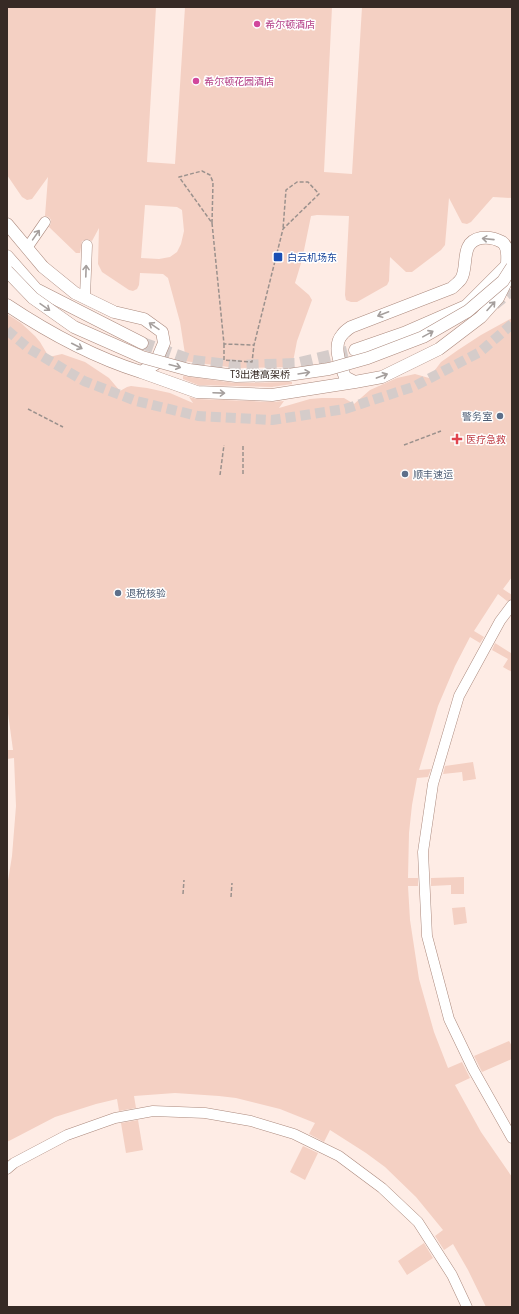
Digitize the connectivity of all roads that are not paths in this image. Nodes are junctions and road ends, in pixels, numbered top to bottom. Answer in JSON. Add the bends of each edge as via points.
{"nodes":[{"id":1,"x":45,"y":222,"type":"dead end"},
{"id":2,"x":7,"y":224,"type":"edge"},
{"id":3,"x":87,"y":245,"type":"dead end"},
{"id":4,"x":27,"y":248,"type":"junction"},
{"id":5,"x":7,"y":256,"type":"edge"},
{"id":6,"x":511,"y":264,"type":"edge"},
{"id":7,"x":7,"y":271,"type":"edge"},
{"id":8,"x":84,"y":297,"type":"junction"},
{"id":9,"x":7,"y":305,"type":"edge"},
{"id":10,"x":142,"y":343,"type":"tunnel mouth"},
{"id":11,"x":355,"y":350,"type":"tunnel mouth"},
{"id":12,"x":141,"y":372,"type":"junction"},
{"id":13,"x":355,"y":382,"type":"junction"},
{"id":14,"x":512,"y":605,"type":"edge"},
{"id":15,"x":512,"y":1138,"type":"edge"},
{"id":16,"x":7,"y":1169,"type":"edge"},
{"id":17,"x":467,"y":1307,"type":"edge"}],
"edges":[{"from":4,"to":1,"type":"lane","one_way":true},
{"from":2,"to":4,"type":"main road"},
{"from":8,"to":3,"type":"lane","one_way":true},
{"from":4,"to":8,"type":"main road","via":[[43,267]]},
{"from":5,"to":10,"type":"main road","via":[[36,289]]},
{"from":7,"to":6,"type":"main road","name":"T3出港高架桥","one_way":true,"bridge":true,"via":[[33,298],[74,327],[142,357],[189,370],[236,376],[288,375],[330,369],[368,358],[422,337],[468,311],[503,281]]},
{"from":6,"to":11,"type":"main road","via":[[466,306],[404,333]]},
{"from":13,"to":6,"type":"main road","one_way":true,"via":[[382,377],[439,349],[481,317],[498,298]]},
{"from":6,"to":13,"type":"main road","one_way":true,"via":[[507,249],[502,243],[490,237],[478,238],[470,244],[461,279],[452,288],[351,326],[341,336],[338,347],[345,377]]},
{"from":12,"to":8,"type":"main road","one_way":true,"via":[[155,364],[164,343],[162,332],[144,319],[114,312]]},
{"from":9,"to":12,"type":"main road","one_way":true,"via":[[39,326],[84,349]]},
{"from":12,"to":13,"type":"main road","one_way":true,"via":[[197,392],[272,395]]},
{"from":14,"to":15,"type":"lane","via":[[500,621],[459,696],[433,784],[423,852],[427,936],[449,1020],[476,1075]]},
{"from":16,"to":17,"type":"lane","via":[[67,1135],[115,1118],[153,1111],[205,1113],[251,1121],[294,1134],[338,1156],[382,1188],[418,1222],[452,1275]]}]}
